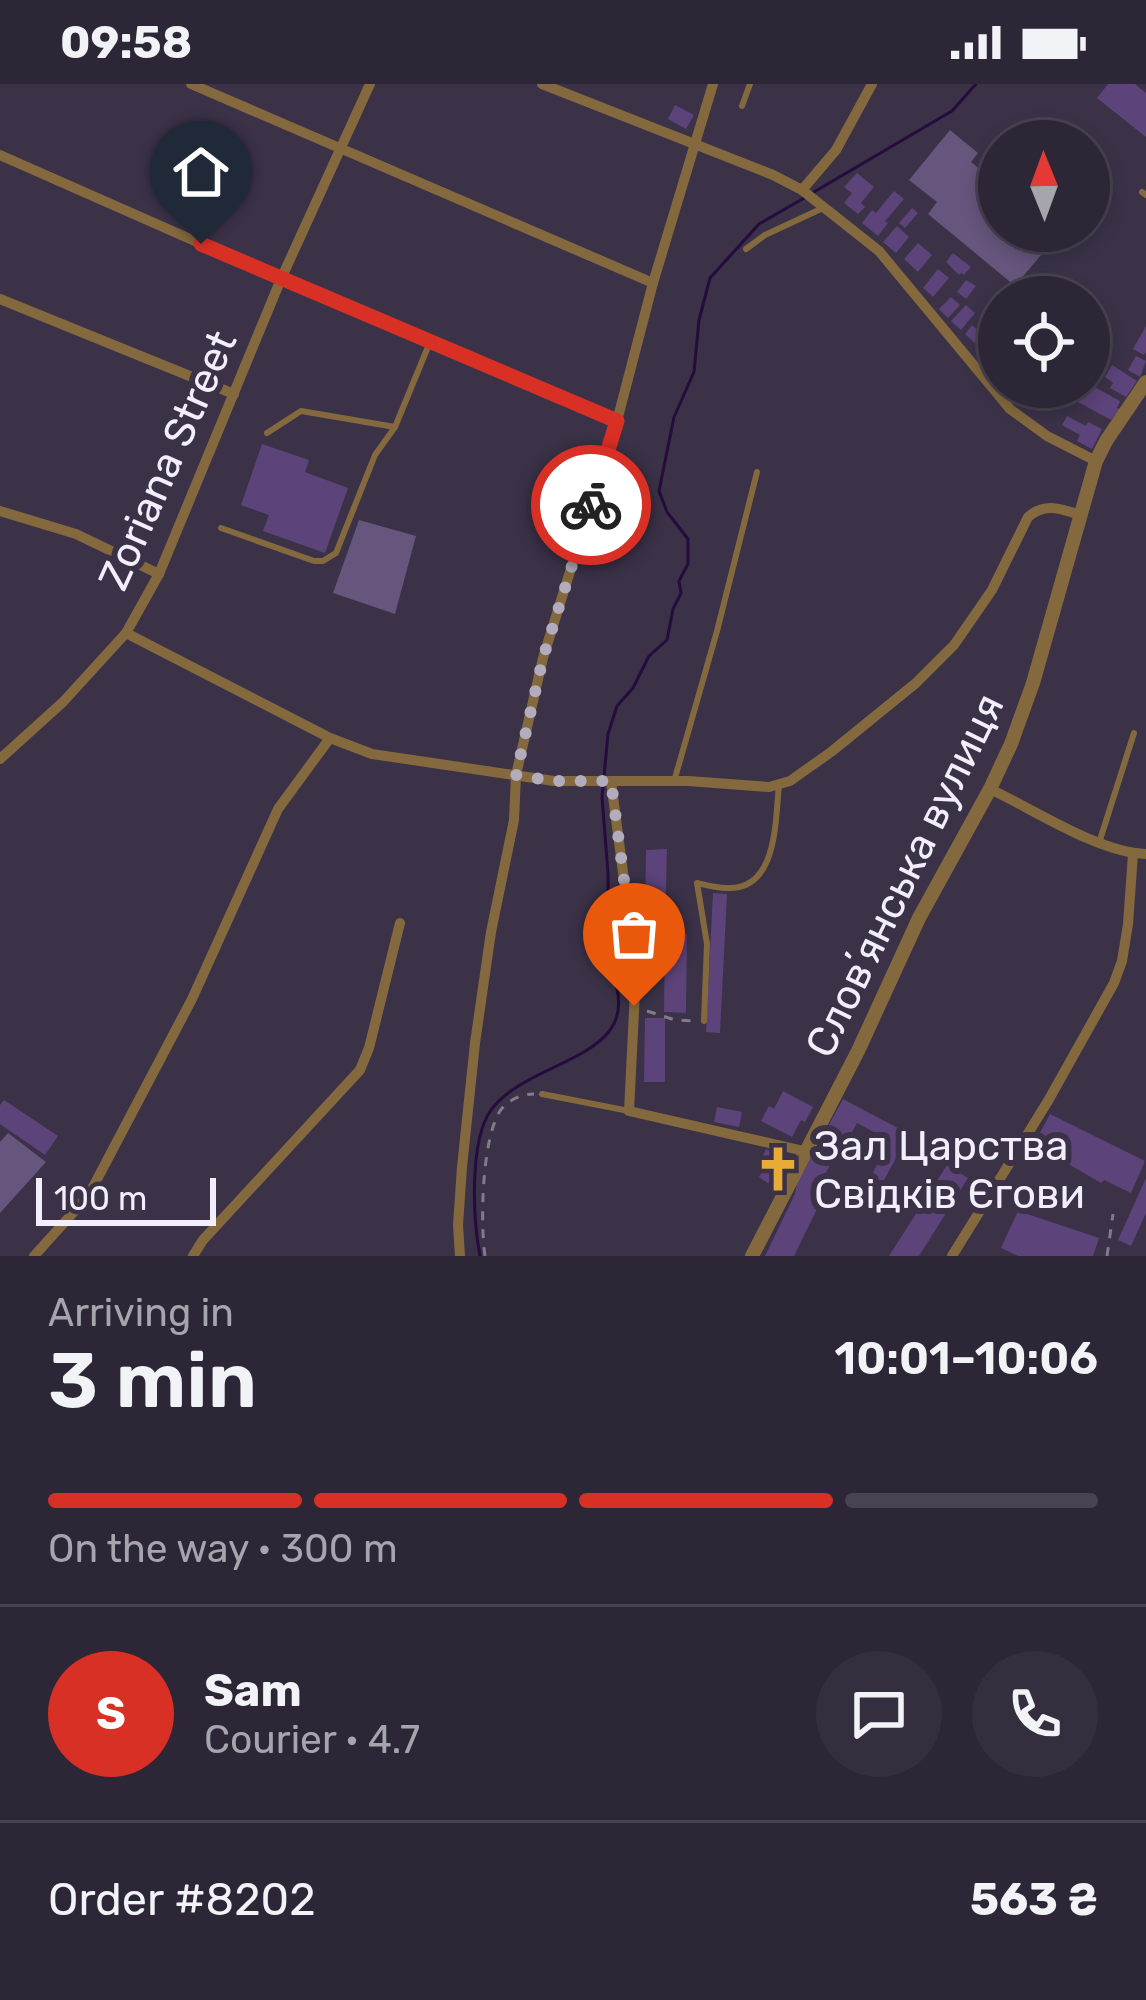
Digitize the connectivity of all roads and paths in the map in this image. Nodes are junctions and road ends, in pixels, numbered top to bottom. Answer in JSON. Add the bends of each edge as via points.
{"nodes":[{"id":1,"x":190,"y":84,"type":"edge"},
{"id":2,"x":370,"y":84,"type":"edge"},
{"id":3,"x":542,"y":84,"type":"edge"},
{"id":4,"x":713,"y":84,"type":"edge"},
{"id":5,"x":750,"y":84,"type":"edge"},
{"id":6,"x":872,"y":84,"type":"edge"},
{"id":7,"x":742,"y":106,"type":"dead end"},
{"id":8,"x":697,"y":145,"type":"junction"},
{"id":9,"x":339,"y":149,"type":"junction"},
{"id":10,"x":0,"y":155,"type":"edge"},
{"id":11,"x":802,"y":190,"type":"junction"},
{"id":12,"x":821,"y":206,"type":"junction"},
{"id":13,"x":746,"y":250,"type":"dead end"},
{"id":14,"x":281,"y":279,"type":"junction"},
{"id":15,"x":653,"y":284,"type":"junction"},
{"id":16,"x":0,"y":298,"type":"edge"},
{"id":17,"x":430,"y":342,"type":"junction"},
{"id":18,"x":1146,"y":382,"type":"edge"},
{"id":19,"x":234,"y":394,"type":"junction"},
{"id":20,"x":617,"y":421,"type":"junction"},
{"id":21,"x":395,"y":427,"type":"junction"},
{"id":22,"x":266,"y":433,"type":"dead end"},
{"id":23,"x":1096,"y":461,"type":"junction"},
{"id":24,"x":757,"y":472,"type":"dead end"},
{"id":25,"x":0,"y":511,"type":"edge"},
{"id":26,"x":1081,"y":515,"type":"junction"},
{"id":27,"x":221,"y":528,"type":"dead end"},
{"id":28,"x":159,"y":574,"type":"junction"},
{"id":29,"x":126,"y":634,"type":"junction"},
{"id":30,"x":1134,"y":733,"type":"dead end"},
{"id":31,"x":330,"y":738,"type":"junction"},
{"id":32,"x":0,"y":759,"type":"edge"},
{"id":33,"x":516,"y":775,"type":"junction"},
{"id":34,"x":611,"y":781,"type":"junction"},
{"id":35,"x":674,"y":782,"type":"junction"},
{"id":36,"x":779,"y":785,"type":"junction"},
{"id":37,"x":990,"y":790,"type":"junction"},
{"id":38,"x":1099,"y":843,"type":"junction"},
{"id":39,"x":1140,"y":854,"type":"edge"},
{"id":40,"x":400,"y":923,"type":"dead end"},
{"id":41,"x":634,"y":1006,"type":"junction"},
{"id":42,"x":704,"y":1021,"type":"joint"},
{"id":43,"x":542,"y":1094,"type":"joint"},
{"id":44,"x":629,"y":1111,"type":"junction"},
{"id":45,"x":804,"y":1151,"type":"junction"},
{"id":46,"x":1114,"y":1214,"type":"dead end"},
{"id":47,"x":34,"y":1256,"type":"edge"},
{"id":48,"x":193,"y":1256,"type":"edge"},
{"id":49,"x":460,"y":1256,"type":"edge"},
{"id":50,"x":485,"y":1256,"type":"edge"},
{"id":51,"x":752,"y":1256,"type":"edge"},
{"id":52,"x":952,"y":1256,"type":"edge"},
{"id":53,"x":1107,"y":1256,"type":"edge"}],
"edges":[{"from":1,"to":9,"type":"street"},
{"from":2,"to":9,"type":"street","name":"Zoriana Street"},
{"from":3,"to":8,"type":"street"},
{"from":4,"to":8,"type":"street"},
{"from":5,"to":7,"type":"lane"},
{"from":6,"to":11,"type":"street","via":[[836,150]]},
{"from":8,"to":11,"type":"street"},
{"from":8,"to":15,"type":"street"},
{"from":9,"to":14,"type":"street","name":"Zoriana Street"},
{"from":9,"to":15,"type":"street"},
{"from":10,"to":14,"type":"street"},
{"from":11,"to":12,"type":"street"},
{"from":12,"to":13,"type":"lane"},
{"from":12,"to":23,"type":"street","via":[[879,251],[1010,409]]},
{"from":14,"to":17,"type":"street"},
{"from":14,"to":19,"type":"street","name":"Zoriana Street"},
{"from":15,"to":20,"type":"street"},
{"from":16,"to":19,"type":"street"},
{"from":17,"to":20,"type":"street"},
{"from":17,"to":21,"type":"lane"},
{"from":18,"to":23,"type":"street","name":"Словʼянська вулиця"},
{"from":19,"to":28,"type":"street","name":"Zoriana Street"},
{"from":20,"to":33,"type":"street","via":[[543,658]]},
{"from":21,"to":22,"type":"lane","via":[[301,411]]},
{"from":21,"to":27,"type":"lane","via":[[375,455],[336,553],[323,562]]},
{"from":23,"to":26,"type":"street","name":"Словʼянська вулиця"},
{"from":24,"to":35,"type":"lane"},
{"from":25,"to":28,"type":"street","via":[[76,534]]},
{"from":26,"to":36,"type":"street","via":[[1051,507],[1028,517],[954,645],[882,711]]},
{"from":26,"to":37,"type":"street","name":"Словʼянська вулиця","via":[[1033,683]]},
{"from":28,"to":29,"type":"street","name":"Zoriana Street"},
{"from":29,"to":31,"type":"street"},
{"from":29,"to":32,"type":"street","name":"Zoriana Street"},
{"from":30,"to":38,"type":"lane"},
{"from":31,"to":33,"type":"street","via":[[372,754]]},
{"from":31,"to":47,"type":"street","via":[[278,809],[192,999],[93,1187]]},
{"from":33,"to":34,"type":"street"},
{"from":33,"to":49,"type":"street","via":[[475,1043]]},
{"from":34,"to":35,"type":"street"},
{"from":34,"to":41,"type":"street"},
{"from":35,"to":36,"type":"street"},
{"from":36,"to":42,"type":"lane","via":[[762,874],[730,889],[697,883],[707,944]]},
{"from":37,"to":38,"type":"street"},
{"from":37,"to":45,"type":"street","name":"Словʼянська вулиця"},
{"from":38,"to":39,"type":"street"},
{"from":39,"to":52,"type":"street","via":[[1114,983]]},
{"from":40,"to":48,"type":"street","via":[[360,1070]]},
{"from":41,"to":42,"type":"path"},
{"from":41,"to":44,"type":"street"},
{"from":43,"to":44,"type":"lane"},
{"from":43,"to":50,"type":"path","via":[[522,1094],[501,1109],[483,1185]]},
{"from":44,"to":45,"type":"street"},
{"from":45,"to":51,"type":"street","name":"Словʼянська вулиця"},
{"from":46,"to":53,"type":"path"}]}
